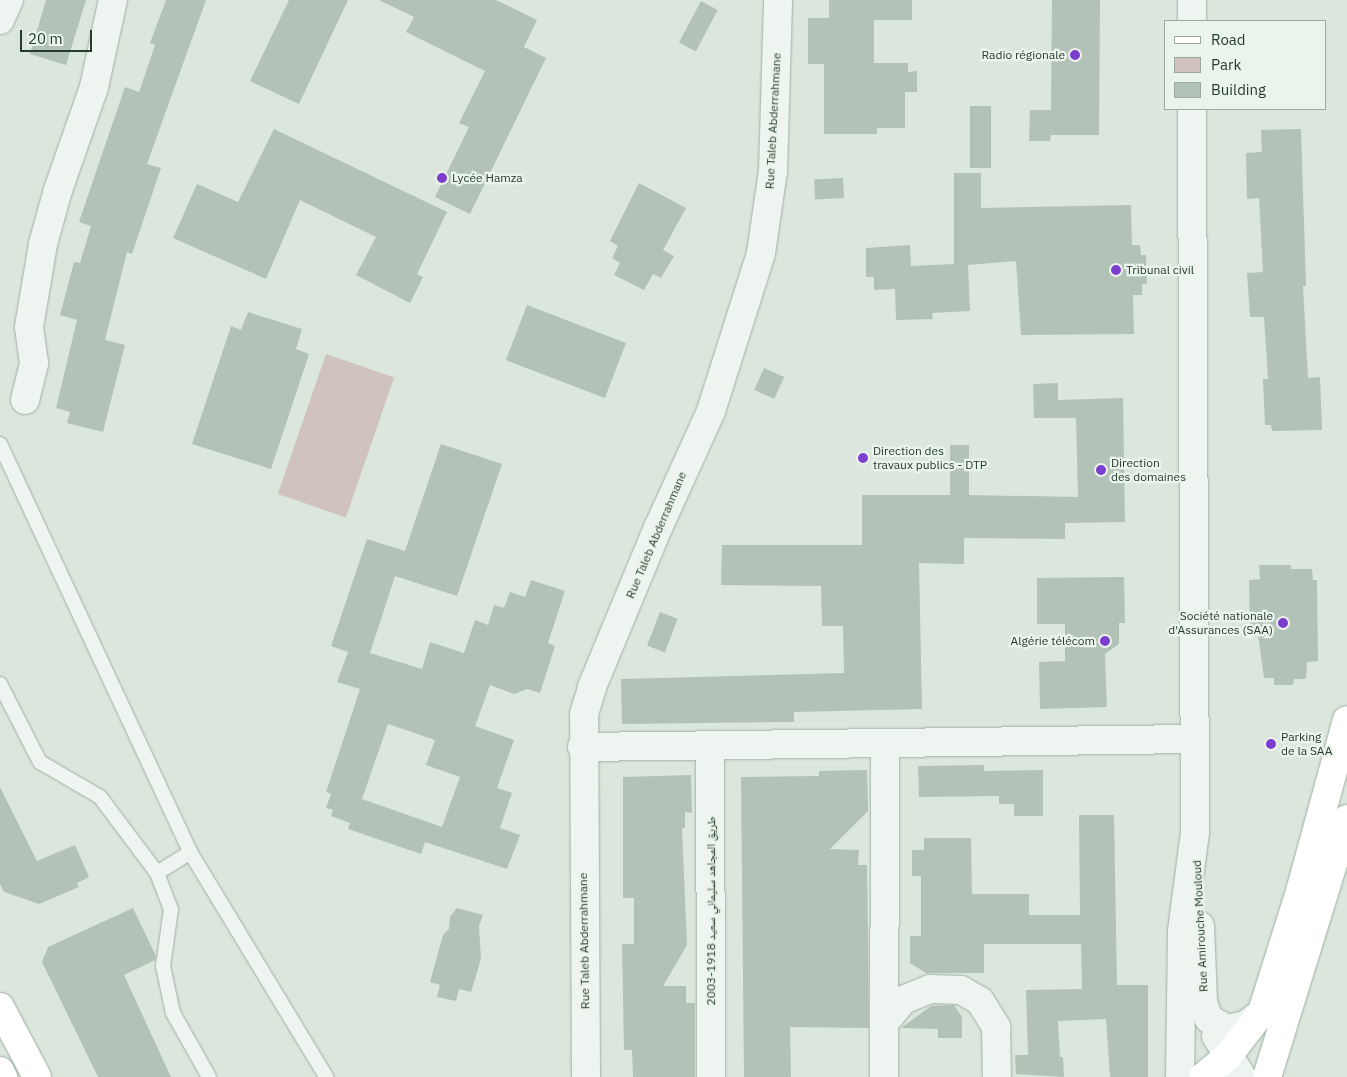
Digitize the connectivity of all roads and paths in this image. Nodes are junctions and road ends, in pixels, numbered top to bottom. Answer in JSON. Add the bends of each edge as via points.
{"nodes":[{"id":1,"x":9,"y":0,"type":"edge"},
{"id":2,"x":113,"y":0,"type":"edge"},
{"id":3,"x":778,"y":0,"type":"edge"},
{"id":4,"x":1192,"y":0,"type":"edge"},
{"id":5,"x":0,"y":20,"type":"edge"},
{"id":6,"x":1192,"y":20,"type":"edge"},
{"id":7,"x":1192,"y":110,"type":"edge"},
{"id":8,"x":25,"y":400,"type":"dead end"},
{"id":9,"x":0,"y":444,"type":"edge"},
{"id":10,"x":6,"y":471,"type":"edge"},
{"id":11,"x":0,"y":684,"type":"edge"},
{"id":12,"x":1347,"y":720,"type":"edge"},
{"id":13,"x":1194,"y":739,"type":"junction"},
{"id":14,"x":885,"y":743,"type":"junction"},
{"id":15,"x":710,"y":745,"type":"junction"},
{"id":16,"x":582,"y":747,"type":"junction"},
{"id":17,"x":1347,"y":820,"type":"edge"},
{"id":18,"x":1195,"y":832,"type":"junction"},
{"id":19,"x":190,"y":852,"type":"junction"},
{"id":20,"x":157,"y":873,"type":"junction"},
{"id":21,"x":0,"y":1007,"type":"edge"},
{"id":22,"x":1262,"y":1012,"type":"junction"},
{"id":23,"x":1209,"y":1019,"type":"junction"},
{"id":24,"x":884,"y":1023,"type":"junction"},
{"id":25,"x":1234,"y":1070,"type":"edge"},
{"id":26,"x":0,"y":1071,"type":"edge"},
{"id":27,"x":3,"y":1077,"type":"edge"},
{"id":28,"x":37,"y":1077,"type":"edge"},
{"id":29,"x":210,"y":1077,"type":"edge"},
{"id":30,"x":326,"y":1077,"type":"edge"},
{"id":31,"x":586,"y":1077,"type":"edge"},
{"id":32,"x":712,"y":1077,"type":"edge"},
{"id":33,"x":884,"y":1077,"type":"edge"},
{"id":34,"x":997,"y":1077,"type":"edge"},
{"id":35,"x":1180,"y":1077,"type":"edge"},
{"id":36,"x":1203,"y":1077,"type":"edge"},
{"id":37,"x":1208,"y":1077,"type":"edge"},
{"id":38,"x":1267,"y":1077,"type":"edge"}],
"edges":[{"from":1,"to":5,"type":"street"},
{"from":2,"to":8,"type":"street","via":[[94,87],[43,244],[29,327],[34,363]]},
{"from":3,"to":16,"type":"street","name":"Rue Taleb Abderrahmane","via":[[773,171],[761,253],[711,411],[592,687],[584,714]]},
{"from":4,"to":6,"type":"street"},
{"from":7,"to":13,"type":"street"},
{"from":9,"to":10,"type":"lane"},
{"from":10,"to":19,"type":"lane"},
{"from":11,"to":20,"type":"lane","via":[[40,762],[57,775],[100,797]]},
{"from":12,"to":22,"type":"main road","via":[[1301,888]]},
{"from":13,"to":14,"type":"street"},
{"from":13,"to":18,"type":"street"},
{"from":14,"to":15,"type":"street"},
{"from":14,"to":24,"type":"street"},
{"from":15,"to":16,"type":"street"},
{"from":15,"to":32,"type":"street","name":"طريق المجاهد سليماني سعيد 1918-2003"},
{"from":16,"to":31,"type":"street","name":"Rue Taleb Abderrahmane"},
{"from":17,"to":38,"type":"main road","via":[[1277,1054]]},
{"from":18,"to":23,"type":"street","name":"Rue Amirouche Mouloud","via":[[1203,1002]]},
{"from":18,"to":35,"type":"street","via":[[1182,931]]},
{"from":19,"to":20,"type":"lane"},
{"from":19,"to":30,"type":"lane"},
{"from":20,"to":29,"type":"lane","via":[[171,909],[162,966],[173,1013]]},
{"from":21,"to":28,"type":"main road"},
{"from":22,"to":23,"type":"street","via":[[1246,1025],[1228,1029]]},
{"from":22,"to":25,"type":"main road"},
{"from":23,"to":25,"type":"street","name":"Rue Amirouche Mouloud"},
{"from":24,"to":33,"type":"street"},
{"from":24,"to":34,"type":"street","via":[[903,1000],[930,989],[961,990],[980,1001],[996,1027]]},
{"from":25,"to":36,"type":"main road"},
{"from":25,"to":37,"type":"main road"},
{"from":26,"to":27,"type":"main road"}]}
